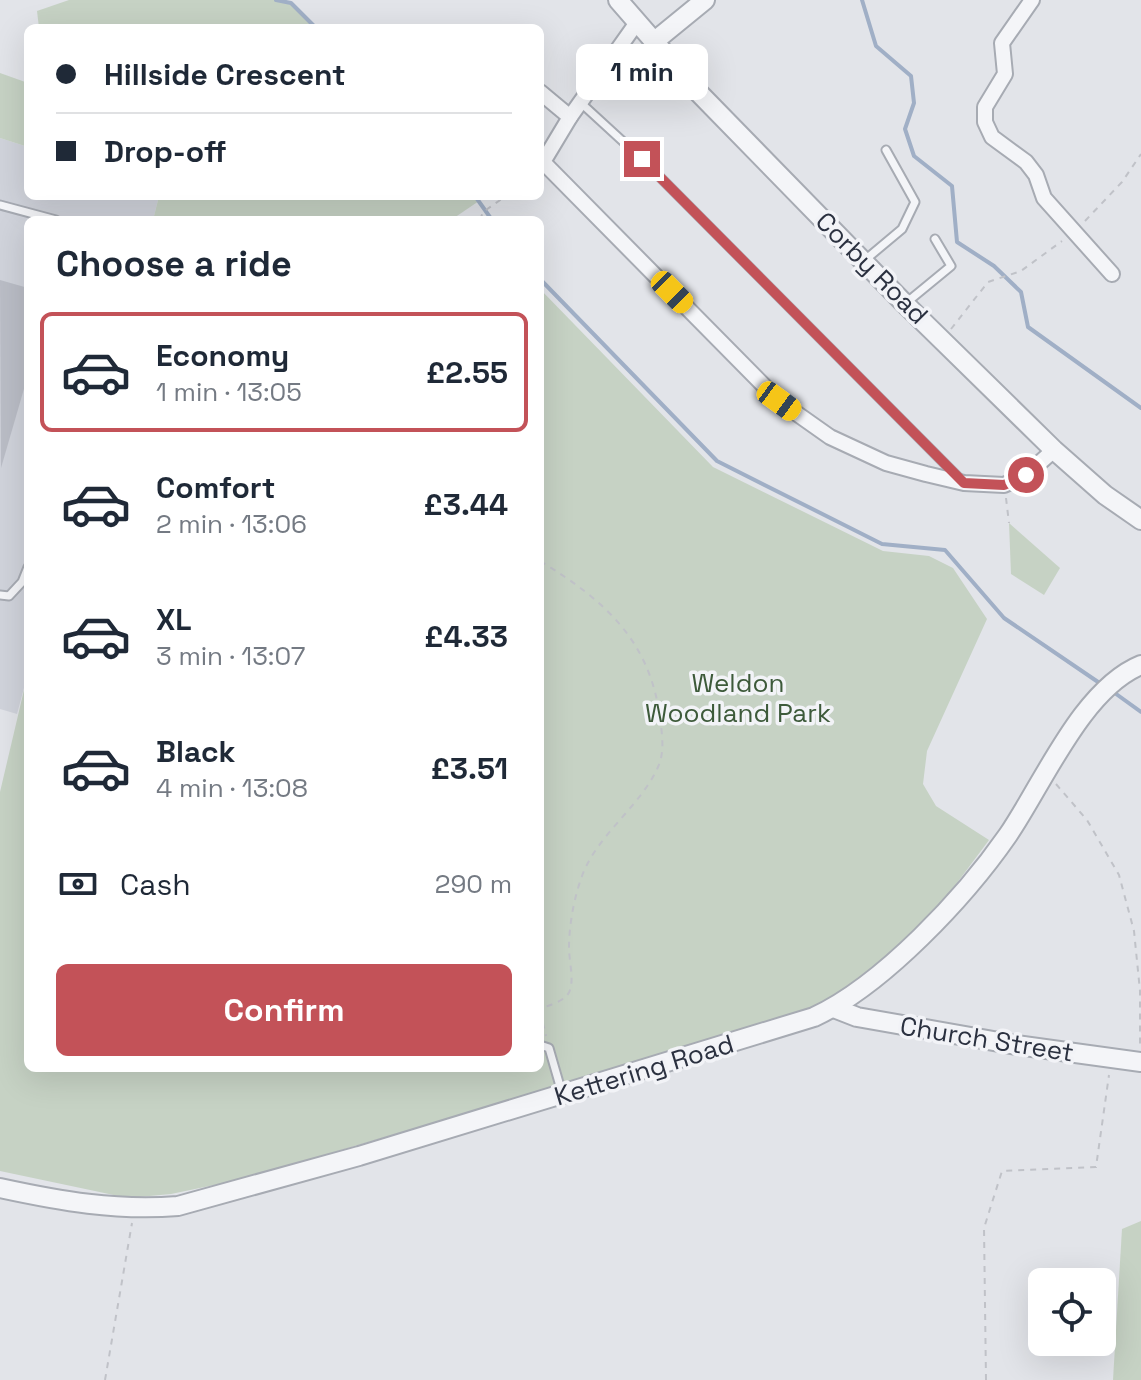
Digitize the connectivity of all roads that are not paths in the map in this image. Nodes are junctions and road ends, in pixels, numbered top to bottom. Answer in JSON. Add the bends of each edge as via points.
{"nodes":[{"id":1,"x":618,"y":0,"type":"edge"},
{"id":2,"x":705,"y":0,"type":"edge"},
{"id":3,"x":1032,"y":0,"type":"edge"},
{"id":4,"x":638,"y":21,"type":"junction"},
{"id":5,"x":656,"y":40,"type":"junction"},
{"id":6,"x":544,"y":95,"type":"edge"},
{"id":7,"x":581,"y":103,"type":"junction"},
{"id":8,"x":570,"y":117,"type":"junction"},
{"id":9,"x":886,"y":150,"type":"dead end"},
{"id":10,"x":544,"y":160,"type":"edge"},
{"id":11,"x":544,"y":163,"type":"edge"},
{"id":12,"x":0,"y":205,"type":"edge"},
{"id":13,"x":41,"y":216,"type":"edge"},
{"id":14,"x":935,"y":239,"type":"dead end"},
{"id":15,"x":864,"y":261,"type":"junction"},
{"id":16,"x":1112,"y":274,"type":"dead end"},
{"id":17,"x":905,"y":304,"type":"junction"},
{"id":18,"x":1054,"y":450,"type":"junction"},
{"id":19,"x":964,"y":483,"type":"junction"},
{"id":20,"x":1141,"y":520,"type":"edge"},
{"id":21,"x":24,"y":577,"type":"edge"},
{"id":22,"x":0,"y":595,"type":"edge"},
{"id":23,"x":1134,"y":667,"type":"edge"},
{"id":24,"x":834,"y":1008,"type":"junction"},
{"id":25,"x":544,"y":1046,"type":"edge"},
{"id":26,"x":1141,"y":1062,"type":"edge"},
{"id":27,"x":563,"y":1095,"type":"junction"},
{"id":28,"x":0,"y":1188,"type":"edge"}],
"edges":[{"from":1,"to":4,"type":"street","name":"Corby Road"},
{"from":2,"to":5,"type":"street"},
{"from":3,"to":16,"type":"street","via":[[1002,43],[1005,74],[985,107],[985,122],[992,137],[1026,162],[1044,198]]},
{"from":4,"to":5,"type":"street","name":"Corby Road"},
{"from":4,"to":7,"type":"street"},
{"from":5,"to":15,"type":"street","name":"Corby Road","via":[[699,93]]},
{"from":6,"to":8,"type":"street"},
{"from":7,"to":8,"type":"street"},
{"from":7,"to":19,"type":"lane"},
{"from":8,"to":10,"type":"street"},
{"from":9,"to":15,"type":"lane","via":[[915,202],[902,229]]},
{"from":11,"to":19,"type":"street","via":[[779,401],[830,437],[872,456]]},
{"from":12,"to":13,"type":"lane"},
{"from":14,"to":17,"type":"lane","via":[[951,266]]},
{"from":15,"to":17,"type":"street","name":"Corby Road"},
{"from":17,"to":18,"type":"street","name":"Corby Road"},
{"from":18,"to":19,"type":"street","via":[[1026,475],[1004,485]]},
{"from":18,"to":20,"type":"street","name":"Corby Road"},
{"from":21,"to":22,"type":"lane","via":[[9,596]]},
{"from":23,"to":24,"type":"street","name":"Kettering Road","via":[[1082,714],[1007,837],[956,901]]},
{"from":24,"to":26,"type":"street","name":"Church Street","via":[[871,1020]]},
{"from":24,"to":27,"type":"street","name":"Kettering Road"},
{"from":25,"to":27,"type":"lane","via":[[549,1048]]},
{"from":27,"to":28,"type":"street","name":"Kettering Road","via":[[178,1206],[135,1210]]}]}
